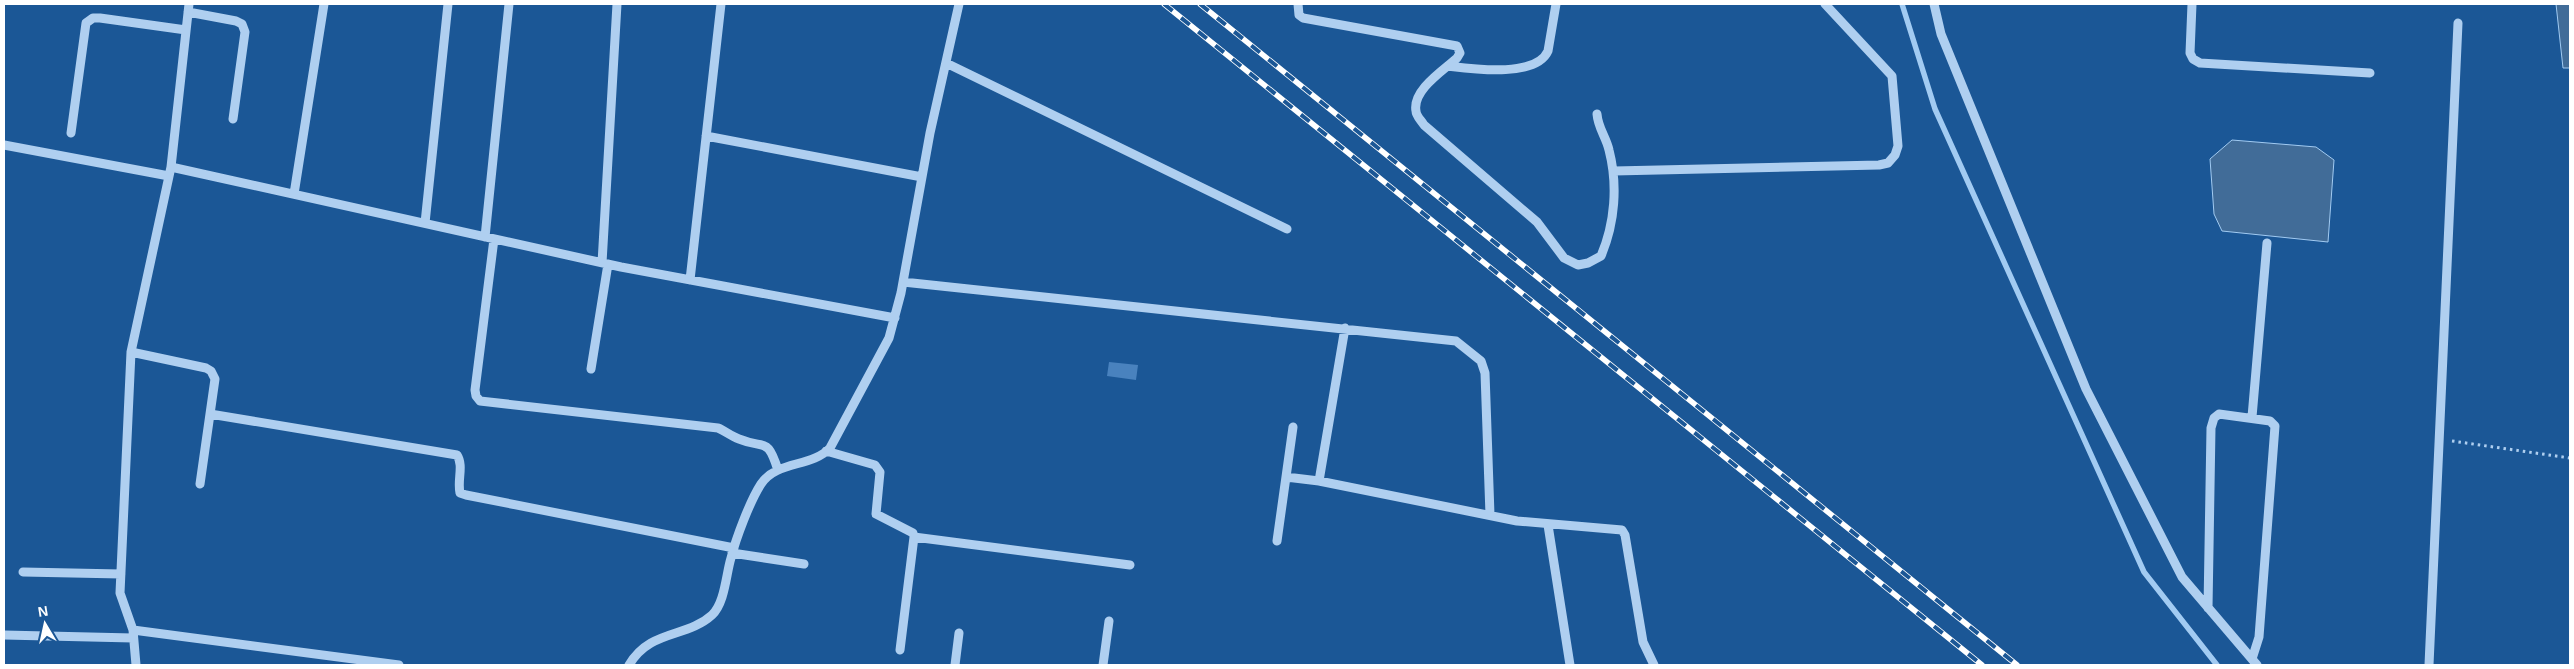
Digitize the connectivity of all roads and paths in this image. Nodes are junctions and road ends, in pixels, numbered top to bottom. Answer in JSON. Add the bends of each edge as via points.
{"nodes":[{"id":1,"x":324,"y":4,"type":"edge"},
{"id":2,"x":448,"y":4,"type":"edge"},
{"id":3,"x":508,"y":4,"type":"edge"},
{"id":4,"x":617,"y":4,"type":"edge"},
{"id":5,"x":721,"y":4,"type":"edge"},
{"id":6,"x":959,"y":4,"type":"edge"},
{"id":7,"x":1298,"y":4,"type":"edge"},
{"id":8,"x":1556,"y":4,"type":"edge"},
{"id":9,"x":1825,"y":4,"type":"edge"},
{"id":10,"x":1934,"y":4,"type":"edge"},
{"id":11,"x":2192,"y":4,"type":"edge"},
{"id":12,"x":188,"y":8,"type":"edge"},
{"id":13,"x":2458,"y":23,"type":"dead end"},
{"id":14,"x":186,"y":30,"type":"junction"},
{"id":15,"x":946,"y":62,"type":"junction"},
{"id":16,"x":1448,"y":66,"type":"junction"},
{"id":17,"x":2370,"y":74,"type":"dead end"},
{"id":18,"x":1597,"y":114,"type":"dead end"},
{"id":19,"x":232,"y":119,"type":"dead end"},
{"id":20,"x":71,"y":132,"type":"dead end"},
{"id":21,"x":706,"y":136,"type":"junction"},
{"id":22,"x":4,"y":145,"type":"edge"},
{"id":23,"x":170,"y":171,"type":"junction"},
{"id":24,"x":1614,"y":171,"type":"junction"},
{"id":25,"x":922,"y":177,"type":"junction"},
{"id":26,"x":294,"y":194,"type":"junction"},
{"id":27,"x":426,"y":224,"type":"junction"},
{"id":28,"x":1287,"y":229,"type":"dead end"},
{"id":29,"x":485,"y":237,"type":"junction"},
{"id":30,"x":494,"y":239,"type":"junction"},
{"id":31,"x":2267,"y":243,"type":"dead end"},
{"id":32,"x":605,"y":263,"type":"junction"},
{"id":33,"x":690,"y":280,"type":"junction"},
{"id":34,"x":903,"y":282,"type":"junction"},
{"id":35,"x":894,"y":318,"type":"junction"},
{"id":36,"x":1345,"y":328,"type":"junction"},
{"id":37,"x":131,"y":352,"type":"junction"},
{"id":38,"x":591,"y":369,"type":"dead end"},
{"id":39,"x":210,"y":414,"type":"junction"},
{"id":40,"x":2252,"y":417,"type":"junction"},
{"id":41,"x":1293,"y":427,"type":"dead end"},
{"id":42,"x":2439,"y":440,"type":"junction"},
{"id":43,"x":826,"y":451,"type":"junction"},
{"id":44,"x":2570,"y":458,"type":"edge"},
{"id":45,"x":778,"y":470,"type":"junction"},
{"id":46,"x":1286,"y":478,"type":"junction"},
{"id":47,"x":1319,"y":481,"type":"junction"},
{"id":48,"x":200,"y":484,"type":"dead end"},
{"id":49,"x":1490,"y":516,"type":"junction"},
{"id":50,"x":1548,"y":525,"type":"junction"},
{"id":51,"x":914,"y":537,"type":"junction"},
{"id":52,"x":1277,"y":541,"type":"dead end"},
{"id":53,"x":733,"y":551,"type":"junction"},
{"id":54,"x":804,"y":564,"type":"dead end"},
{"id":55,"x":1130,"y":565,"type":"dead end"},
{"id":56,"x":23,"y":572,"type":"dead end"},
{"id":57,"x":121,"y":574,"type":"junction"},
{"id":58,"x":2208,"y":608,"type":"junction"},
{"id":59,"x":1109,"y":622,"type":"dead end"},
{"id":60,"x":959,"y":633,"type":"dead end"},
{"id":61,"x":133,"y":634,"type":"junction"},
{"id":62,"x":4,"y":635,"type":"edge"},
{"id":63,"x":900,"y":650,"type":"dead end"},
{"id":64,"x":2254,"y":662,"type":"edge"},
{"id":65,"x":136,"y":665,"type":"edge"},
{"id":66,"x":400,"y":665,"type":"edge"},
{"id":67,"x":630,"y":665,"type":"edge"},
{"id":68,"x":954,"y":665,"type":"edge"},
{"id":69,"x":1103,"y":665,"type":"edge"},
{"id":70,"x":1570,"y":665,"type":"edge"},
{"id":71,"x":1654,"y":665,"type":"edge"},
{"id":72,"x":2429,"y":665,"type":"edge"}],
"edges":[{"from":1,"to":26,"type":"street"},
{"from":2,"to":27,"type":"street"},
{"from":3,"to":29,"type":"street"},
{"from":4,"to":32,"type":"street"},
{"from":5,"to":21,"type":"street"},
{"from":6,"to":15,"type":"street"},
{"from":7,"to":16,"type":"street","via":[[1299,15],[1303,18],[1457,46],[1460,53]]},
{"from":8,"to":16,"type":"street","via":[[1548,51],[1538,63],[1491,70]]},
{"from":9,"to":24,"type":"street","via":[[1892,76],[1899,137],[1895,155],[1888,162],[1879,165]]},
{"from":10,"to":58,"type":"street","via":[[1942,34],[2086,389],[2182,577]]},
{"from":11,"to":17,"type":"street","via":[[2190,53],[2200,63]]},
{"from":12,"to":14,"type":"street"},
{"from":12,"to":19,"type":"street","via":[[242,24],[245,32]]},
{"from":13,"to":42,"type":"street"},
{"from":14,"to":20,"type":"street","via":[[100,18],[86,23]]},
{"from":14,"to":23,"type":"street"},
{"from":15,"to":25,"type":"street"},
{"from":15,"to":28,"type":"street"},
{"from":16,"to":24,"type":"street","via":[[1420,92],[1416,113],[1424,125],[1537,222],[1564,258],[1578,265],[1601,256],[1606,244],[1615,198]]},
{"from":18,"to":24,"type":"street"},
{"from":21,"to":25,"type":"street"},
{"from":21,"to":33,"type":"street"},
{"from":22,"to":23,"type":"street"},
{"from":23,"to":26,"type":"street"},
{"from":23,"to":37,"type":"street"},
{"from":25,"to":34,"type":"street"},
{"from":26,"to":27,"type":"street"},
{"from":27,"to":29,"type":"street"},
{"from":29,"to":30,"type":"street"},
{"from":30,"to":32,"type":"street"},
{"from":30,"to":45,"type":"street","via":[[475,390],[480,401],[718,428],[738,439],[765,445],[772,452]]},
{"from":31,"to":40,"type":"street"},
{"from":32,"to":33,"type":"street"},
{"from":32,"to":38,"type":"street"},
{"from":33,"to":35,"type":"street"},
{"from":34,"to":35,"type":"street"},
{"from":34,"to":36,"type":"street"},
{"from":35,"to":43,"type":"street","via":[[886,346]]},
{"from":36,"to":47,"type":"street"},
{"from":36,"to":49,"type":"street","via":[[1448,339],[1481,361],[1485,372]]},
{"from":37,"to":39,"type":"street","via":[[211,371],[215,379]]},
{"from":37,"to":57,"type":"street"},
{"from":39,"to":48,"type":"street"},
{"from":39,"to":53,"type":"street","via":[[458,455],[460,493]]},
{"from":40,"to":58,"type":"street","via":[[2219,414],[2211,428]]},
{"from":40,"to":64,"type":"street","via":[[2270,421],[2275,426],[2259,637]]},
{"from":41,"to":46,"type":"street"},
{"from":42,"to":44,"type":"path"},
{"from":42,"to":72,"type":"street"},
{"from":43,"to":45,"type":"street","via":[[812,460]]},
{"from":43,"to":51,"type":"street","via":[[875,465],[880,472],[876,514],[910,530]]},
{"from":45,"to":53,"type":"street","via":[[771,472],[761,484]]},
{"from":46,"to":47,"type":"street"},
{"from":46,"to":52,"type":"street"},
{"from":47,"to":49,"type":"street"},
{"from":49,"to":50,"type":"street"},
{"from":50,"to":70,"type":"street"},
{"from":50,"to":71,"type":"street","via":[[1622,530],[1643,642]]},
{"from":51,"to":55,"type":"street"},
{"from":51,"to":63,"type":"street"},
{"from":53,"to":54,"type":"street"},
{"from":53,"to":67,"type":"street","via":[[719,605],[713,614],[702,622],[648,644]]},
{"from":56,"to":57,"type":"street"},
{"from":57,"to":61,"type":"street","via":[[120,593]]},
{"from":58,"to":64,"type":"street"},
{"from":59,"to":69,"type":"street"},
{"from":60,"to":68,"type":"street"},
{"from":61,"to":62,"type":"street"},
{"from":61,"to":65,"type":"street"},
{"from":61,"to":66,"type":"street"}]}
